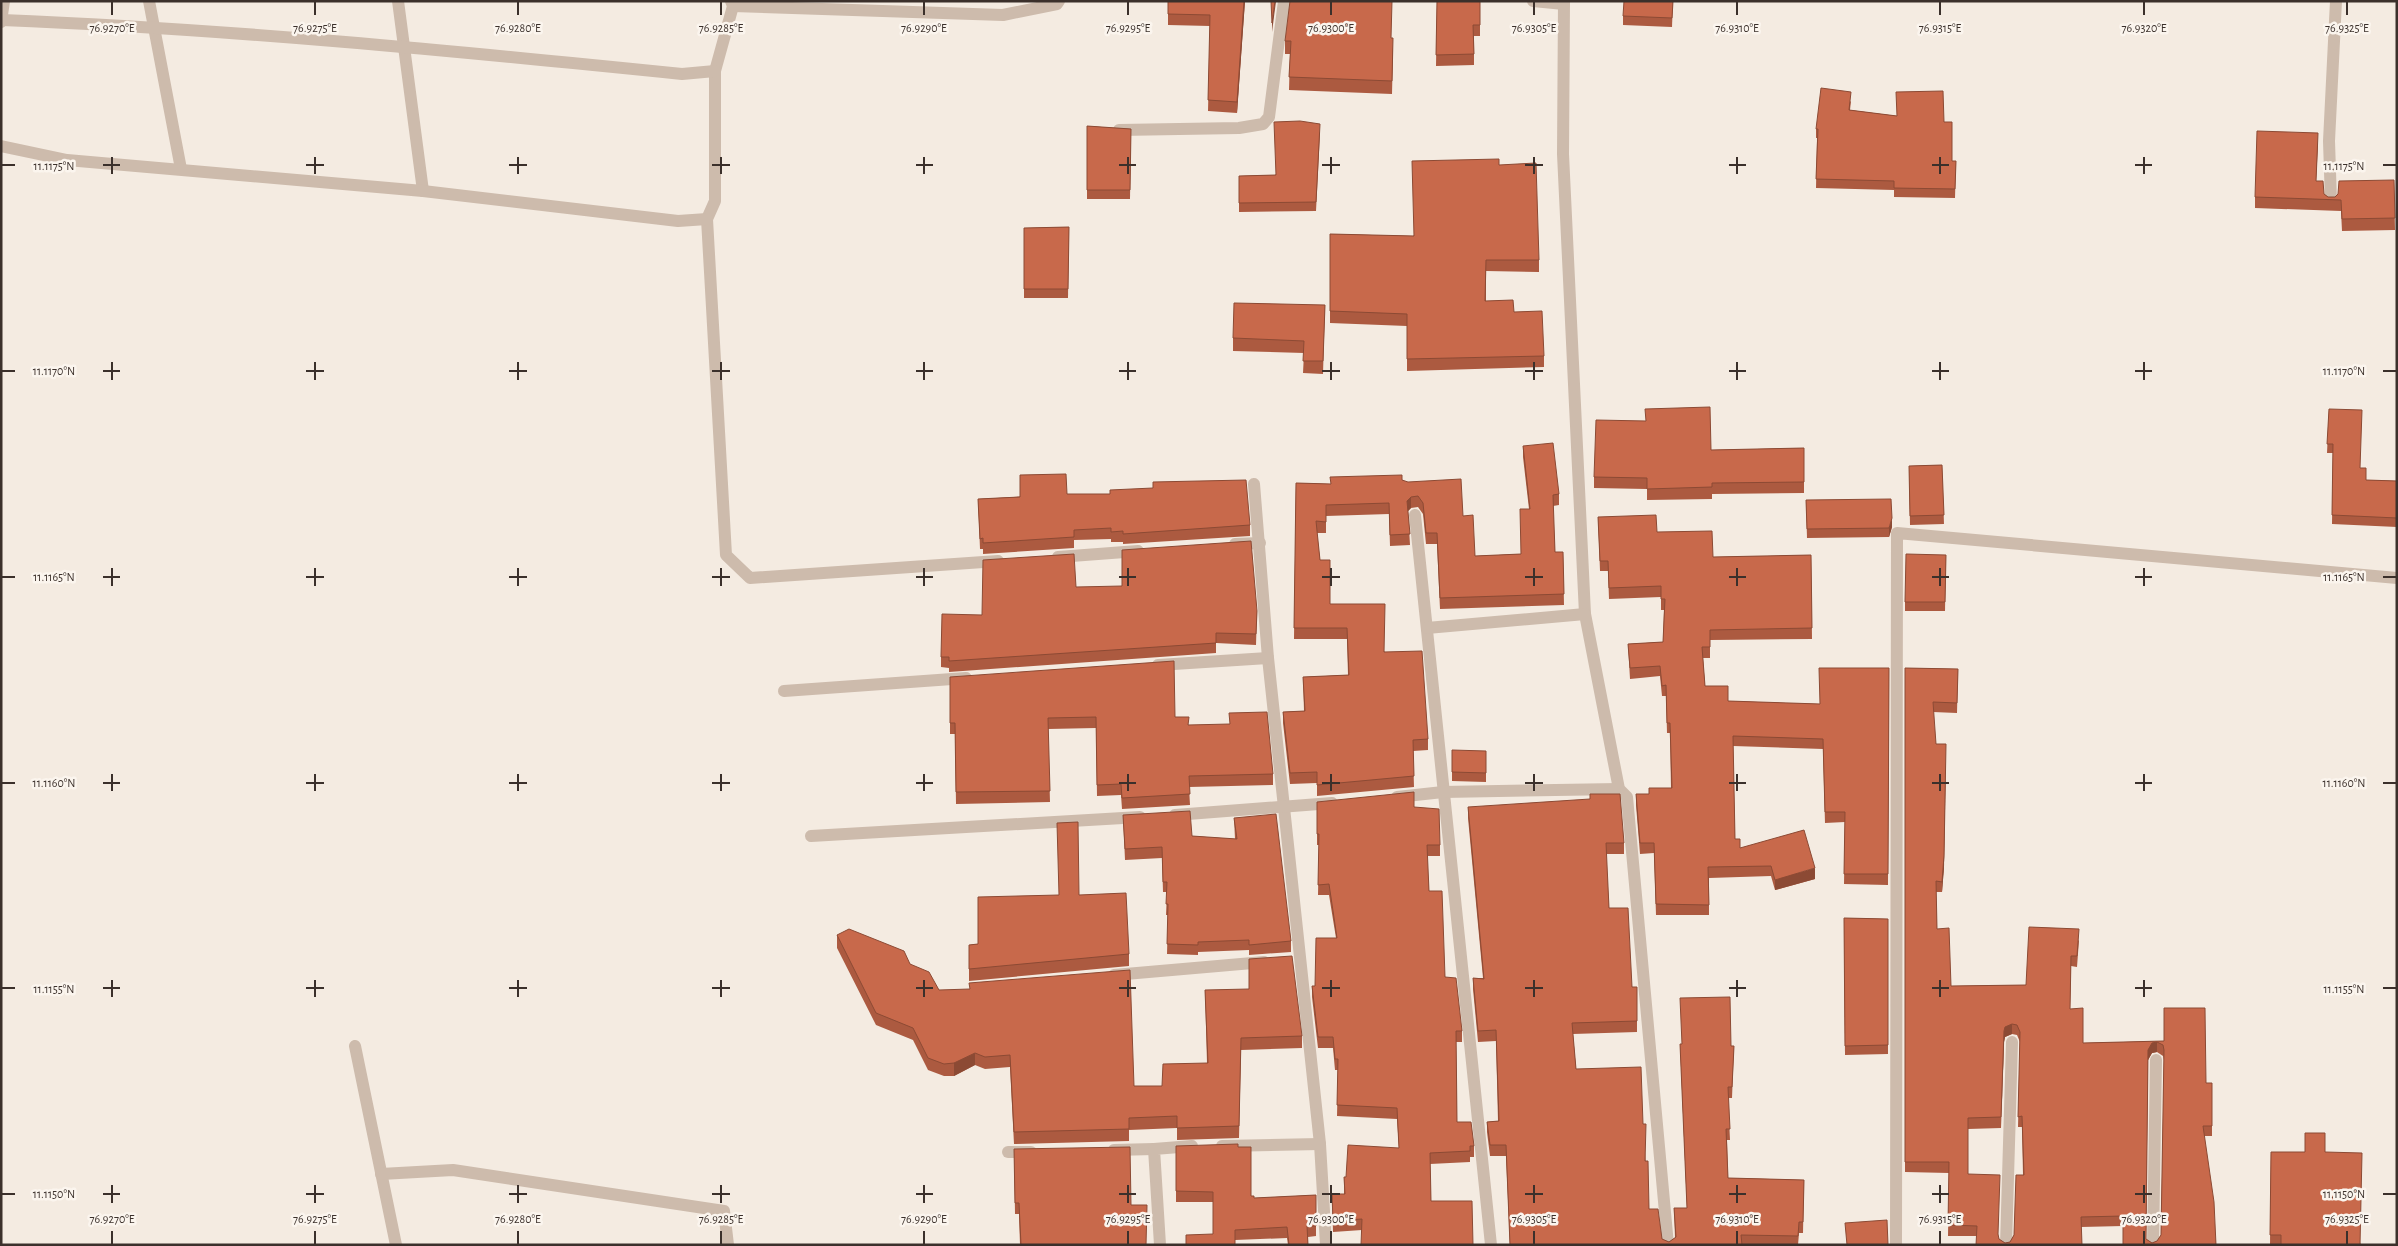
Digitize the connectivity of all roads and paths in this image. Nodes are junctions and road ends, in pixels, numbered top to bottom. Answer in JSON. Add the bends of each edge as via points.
{"nodes":[{"id":1,"x":4,"y":1,"type":"edge"},
{"id":2,"x":149,"y":1,"type":"edge"},
{"id":3,"x":398,"y":1,"type":"edge"},
{"id":4,"x":1060,"y":1,"type":"edge"},
{"id":5,"x":1284,"y":1,"type":"edge"},
{"id":6,"x":1533,"y":1,"type":"edge"},
{"id":7,"x":2336,"y":1,"type":"edge"},
{"id":8,"x":1564,"y":3,"type":"edge"},
{"id":9,"x":732,"y":4,"type":"edge"},
{"id":10,"x":2,"y":21,"type":"edge"},
{"id":11,"x":155,"y":26,"type":"junction"},
{"id":12,"x":403,"y":46,"type":"junction"},
{"id":13,"x":715,"y":72,"type":"junction"},
{"id":14,"x":1119,"y":130,"type":"edge"},
{"id":15,"x":1,"y":146,"type":"edge"},
{"id":16,"x":181,"y":169,"type":"junction"},
{"id":17,"x":423,"y":191,"type":"junction"},
{"id":18,"x":2331,"y":202,"type":"edge"},
{"id":19,"x":706,"y":219,"type":"junction"},
{"id":20,"x":1254,"y":484,"type":"dead end"},
{"id":21,"x":1415,"y":515,"type":"dead end"},
{"id":22,"x":1260,"y":543,"type":"junction"},
{"id":23,"x":1220,"y":545,"type":"edge"},
{"id":24,"x":1151,"y":550,"type":"edge"},
{"id":25,"x":1042,"y":558,"type":"edge"},
{"id":26,"x":1013,"y":560,"type":"edge"},
{"id":27,"x":2397,"y":578,"type":"edge"},
{"id":28,"x":1585,"y":614,"type":"junction"},
{"id":29,"x":1427,"y":628,"type":"junction"},
{"id":30,"x":1268,"y":658,"type":"junction"},
{"id":31,"x":1150,"y":666,"type":"edge"},
{"id":32,"x":982,"y":677,"type":"edge"},
{"id":33,"x":784,"y":691,"type":"dead end"},
{"id":34,"x":1619,"y":789,"type":"junction"},
{"id":35,"x":1443,"y":792,"type":"junction"},
{"id":36,"x":1387,"y":798,"type":"edge"},
{"id":37,"x":1350,"y":802,"type":"edge"},
{"id":38,"x":1284,"y":808,"type":"junction"},
{"id":39,"x":811,"y":836,"type":"dead end"},
{"id":40,"x":1289,"y":960,"type":"junction"},
{"id":41,"x":1101,"y":976,"type":"edge"},
{"id":42,"x":2012,"y":1042,"type":"dead end"},
{"id":43,"x":355,"y":1046,"type":"dead end"},
{"id":44,"x":2156,"y":1060,"type":"dead end"},
{"id":45,"x":1320,"y":1144,"type":"junction"},
{"id":46,"x":1154,"y":1149,"type":"junction"},
{"id":47,"x":1105,"y":1150,"type":"edge"},
{"id":48,"x":1047,"y":1151,"type":"edge"},
{"id":49,"x":1008,"y":1152,"type":"dead end"},
{"id":50,"x":381,"y":1174,"type":"junction"},
{"id":51,"x":396,"y":1245,"type":"edge"},
{"id":52,"x":728,"y":1245,"type":"edge"},
{"id":53,"x":1160,"y":1245,"type":"edge"},
{"id":54,"x":1326,"y":1245,"type":"edge"},
{"id":55,"x":1491,"y":1245,"type":"edge"},
{"id":56,"x":1668,"y":1245,"type":"edge"},
{"id":57,"x":1896,"y":1245,"type":"edge"},
{"id":58,"x":2006,"y":1245,"type":"edge"},
{"id":59,"x":2153,"y":1245,"type":"edge"}],
"edges":[{"from":1,"to":10,"type":"street"},
{"from":2,"to":11,"type":"street"},
{"from":3,"to":12,"type":"street"},
{"from":4,"to":9,"type":"street","via":[[1003,16]]},
{"from":5,"to":14,"type":"street","via":[[1269,117],[1262,124],[1239,128]]},
{"from":6,"to":8,"type":"street"},
{"from":7,"to":18,"type":"street","via":[[2329,141]]},
{"from":8,"to":28,"type":"street","via":[[1563,154]]},
{"from":9,"to":13,"type":"street"},
{"from":10,"to":11,"type":"street"},
{"from":11,"to":12,"type":"street"},
{"from":11,"to":16,"type":"street"},
{"from":12,"to":13,"type":"street","via":[[682,74]]},
{"from":12,"to":17,"type":"street"},
{"from":13,"to":19,"type":"street","via":[[715,202]]},
{"from":15,"to":16,"type":"street","via":[[67,160]]},
{"from":16,"to":17,"type":"street"},
{"from":17,"to":19,"type":"street","via":[[678,221]]},
{"from":19,"to":26,"type":"street","via":[[726,555],[750,578]]},
{"from":20,"to":22,"type":"street"},
{"from":21,"to":29,"type":"street"},
{"from":22,"to":23,"type":"street"},
{"from":22,"to":30,"type":"street"},
{"from":24,"to":25,"type":"street"},
{"from":27,"to":57,"type":"street","via":[[1897,533]]},
{"from":28,"to":29,"type":"street"},
{"from":28,"to":34,"type":"street"},
{"from":29,"to":35,"type":"street"},
{"from":30,"to":31,"type":"street"},
{"from":30,"to":38,"type":"street"},
{"from":32,"to":33,"type":"street"},
{"from":34,"to":35,"type":"street"},
{"from":34,"to":56,"type":"street","via":[[1627,796]]},
{"from":35,"to":36,"type":"street"},
{"from":35,"to":55,"type":"street"},
{"from":37,"to":38,"type":"street"},
{"from":38,"to":39,"type":"street"},
{"from":38,"to":40,"type":"street"},
{"from":40,"to":41,"type":"street"},
{"from":40,"to":45,"type":"street"},
{"from":42,"to":58,"type":"street"},
{"from":43,"to":50,"type":"street"},
{"from":44,"to":59,"type":"street"},
{"from":45,"to":46,"type":"street"},
{"from":45,"to":54,"type":"street"},
{"from":46,"to":47,"type":"street"},
{"from":46,"to":53,"type":"street"},
{"from":48,"to":49,"type":"street"},
{"from":50,"to":51,"type":"street"},
{"from":50,"to":52,"type":"street","via":[[453,1170],[724,1211]]}]}
